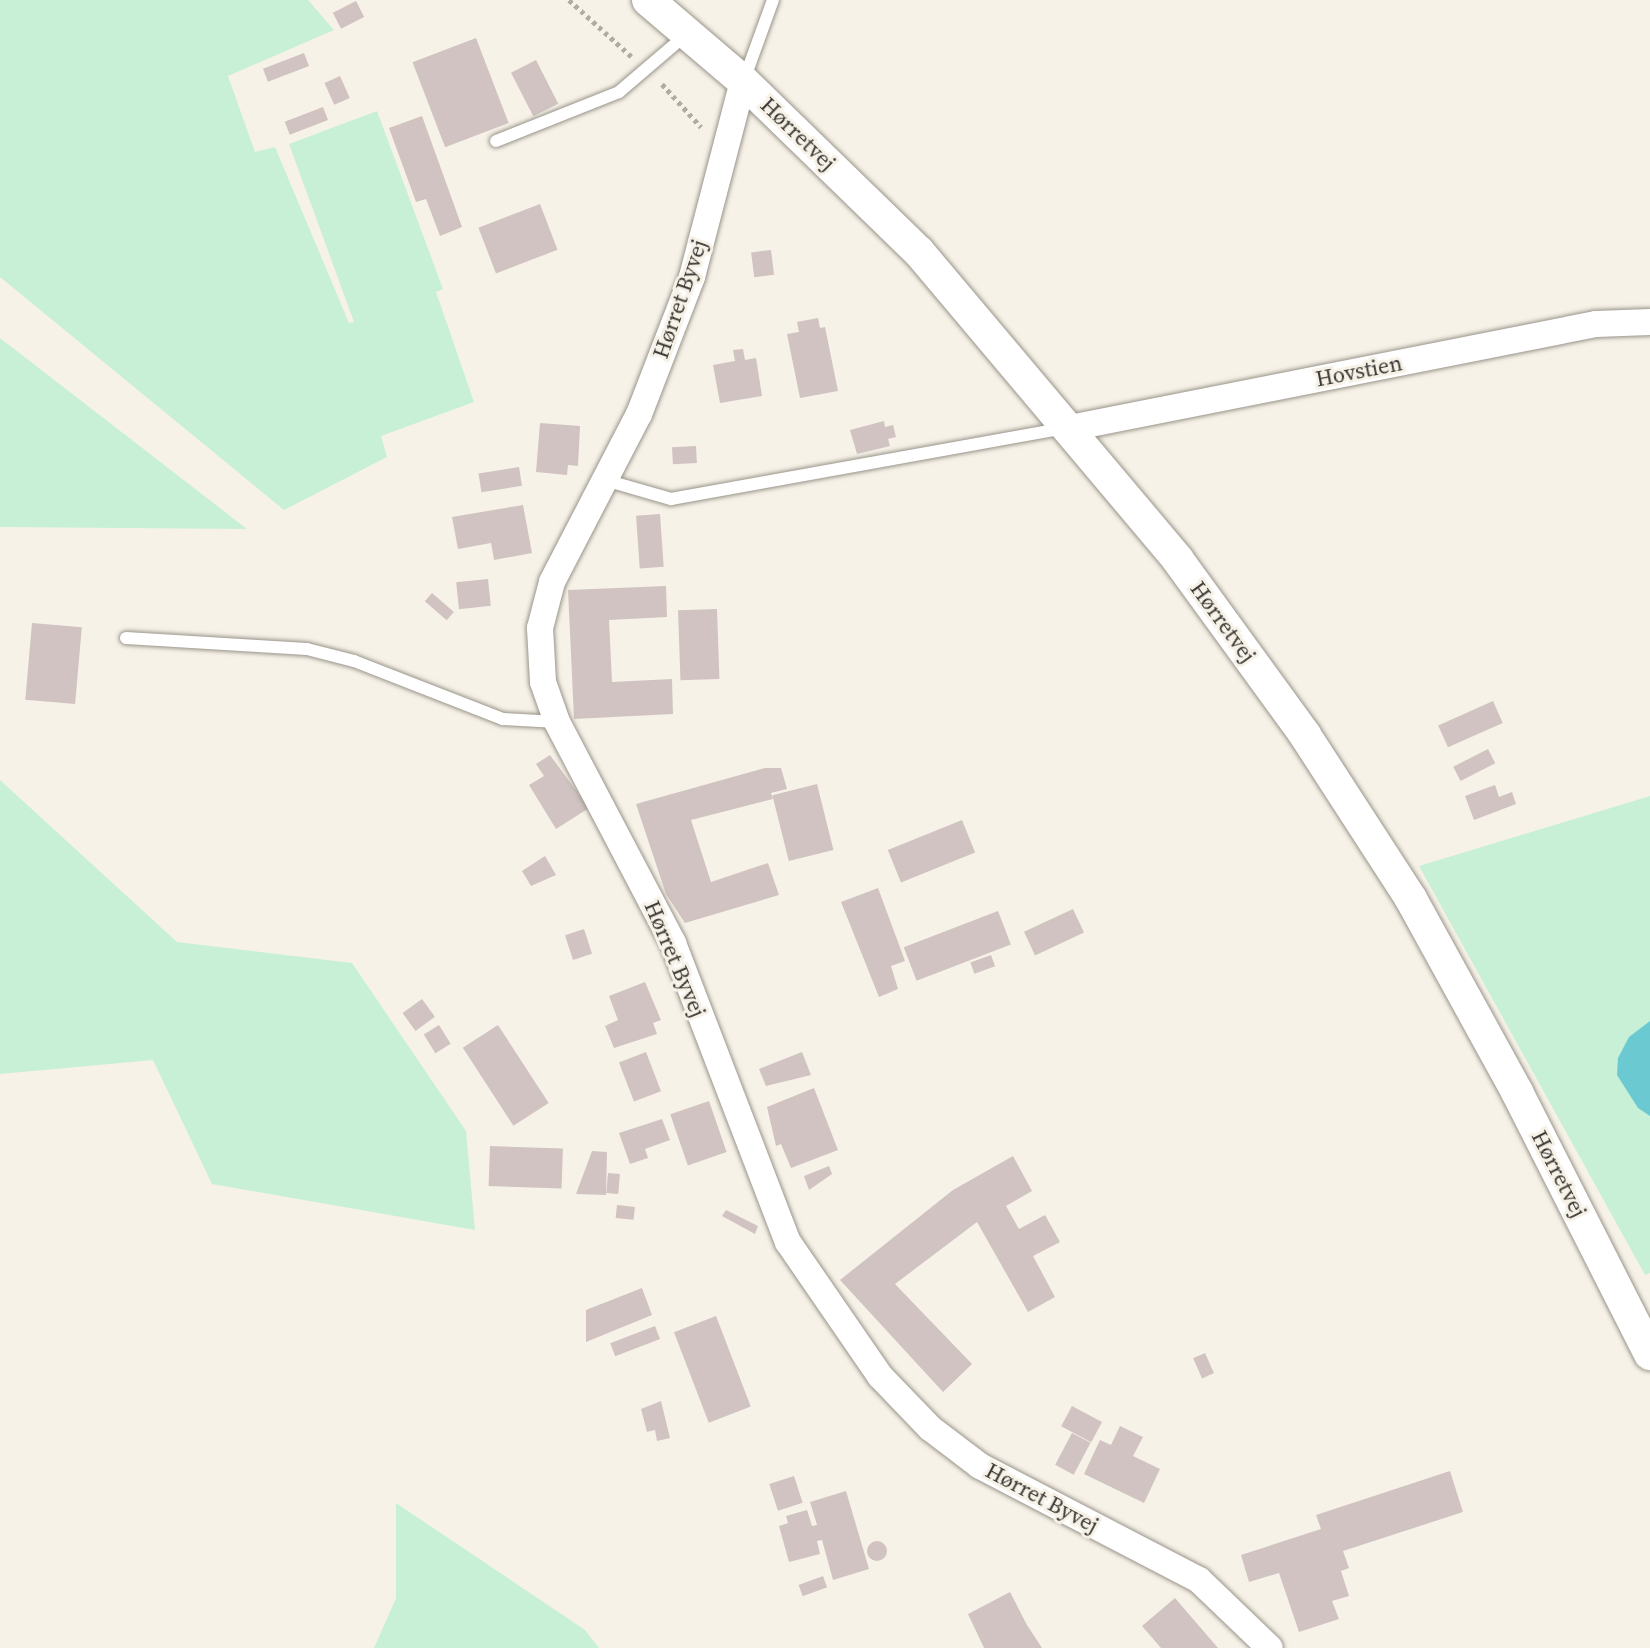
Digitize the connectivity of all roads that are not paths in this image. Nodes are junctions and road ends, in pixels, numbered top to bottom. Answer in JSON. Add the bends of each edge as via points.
{"nodes":[{"id":1,"x":648,"y":0,"type":"edge"},
{"id":2,"x":773,"y":0,"type":"edge"},
{"id":3,"x":687,"y":34,"type":"junction"},
{"id":4,"x":743,"y":81,"type":"junction"},
{"id":5,"x":496,"y":141,"type":"dead end"},
{"id":6,"x":1650,"y":322,"type":"edge"},
{"id":7,"x":1070,"y":428,"type":"junction"},
{"id":8,"x":605,"y":480,"type":"junction"},
{"id":9,"x":126,"y":638,"type":"dead end"},
{"id":10,"x":557,"y":722,"type":"junction"},
{"id":11,"x":1650,"y":1354,"type":"edge"},
{"id":12,"x":1270,"y":1648,"type":"edge"}],
"edges":[{"from":1,"to":3,"type":"street","name":"Hørretvej"},
{"from":2,"to":4,"type":"lane"},
{"from":3,"to":4,"type":"street","name":"Hørretvej"},
{"from":3,"to":5,"type":"lane","via":[[619,92]]},
{"from":4,"to":7,"type":"street","name":"Hørretvej","via":[[919,252]]},
{"from":4,"to":8,"type":"street","name":"Hørret Byvej","via":[[692,277],[639,414]]},
{"from":6,"to":7,"type":"street","name":"Hovstien","via":[[1596,324]]},
{"from":7,"to":8,"type":"lane","via":[[671,499]]},
{"from":7,"to":11,"type":"street","name":"Hørretvej","via":[[1178,560],[1305,735],[1411,899],[1517,1092]]},
{"from":8,"to":10,"type":"street","name":"Hørret Byvej","via":[[552,582],[540,628],[543,682]]},
{"from":9,"to":10,"type":"lane","via":[[307,649],[354,661],[503,719]]},
{"from":10,"to":12,"type":"street","name":"Hørret Byvej","via":[[673,943],[788,1242],[880,1376],[930,1428],[980,1466],[1199,1580]]}]}
